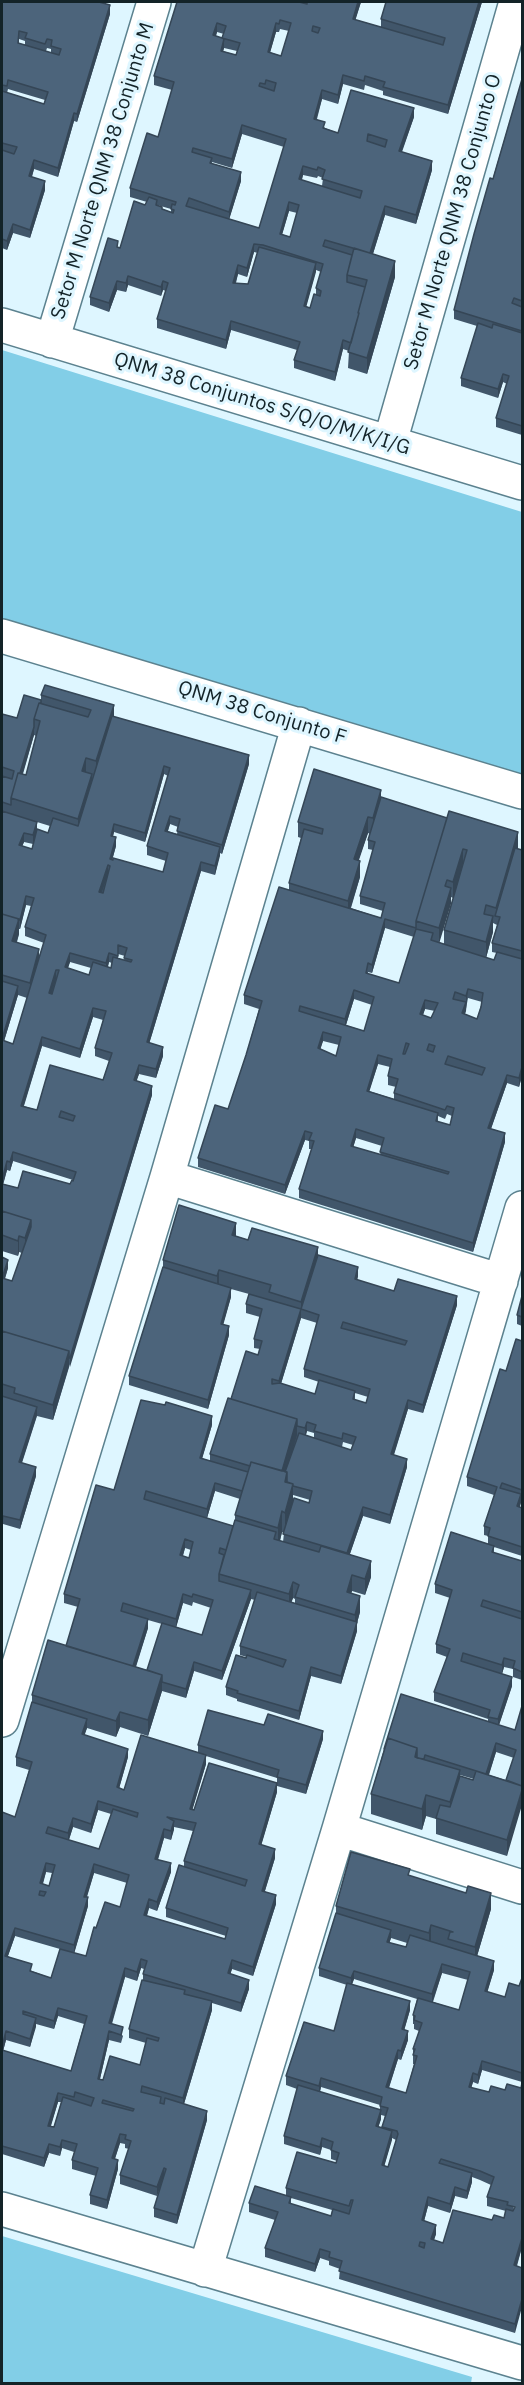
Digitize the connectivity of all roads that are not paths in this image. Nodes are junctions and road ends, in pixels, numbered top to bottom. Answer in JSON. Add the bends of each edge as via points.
{"nodes":[{"id":1,"x":154,"y":2,"type":"edge"},
{"id":2,"x":516,"y":2,"type":"edge"},
{"id":3,"x":2,"y":325,"type":"edge"},
{"id":4,"x":52,"y":341,"type":"junction"},
{"id":5,"x":390,"y":442,"type":"junction"},
{"id":6,"x":522,"y":483,"type":"edge"},
{"id":7,"x":2,"y":636,"type":"edge"},
{"id":8,"x":299,"y":724,"type":"junction"},
{"id":9,"x":522,"y":792,"type":"edge"},
{"id":10,"x":167,"y":1177,"type":"junction"},
{"id":11,"x":522,"y":1208,"type":"edge"},
{"id":12,"x":501,"y":1281,"type":"junction"},
{"id":13,"x":2,"y":1720,"type":"edge"},
{"id":14,"x":339,"y":1829,"type":"junction"},
{"id":15,"x":522,"y":1887,"type":"edge"},
{"id":16,"x":2,"y":2209,"type":"edge"},
{"id":17,"x":205,"y":2270,"type":"junction"},
{"id":18,"x":522,"y":2363,"type":"edge"}],
"edges":[{"from":1,"to":4,"type":"street","name":"Setor M Norte QNM 38 Conjunto M"},
{"from":2,"to":5,"type":"street","name":"Setor M Norte QNM 38 Conjunto O"},
{"from":3,"to":4,"type":"street","name":"QNM 38 Conjuntos S/Q/O/M/K/I/G"},
{"from":4,"to":5,"type":"street","name":"QNM 38 Conjuntos S/Q/O/M/K/I/G"},
{"from":5,"to":6,"type":"street","name":"QNM 38 Conjuntos S/Q/O/M/K/I/G"},
{"from":7,"to":8,"type":"street","name":"QNM 38 Conjunto F"},
{"from":8,"to":9,"type":"street","name":"QNM 38 Conjunto F"},
{"from":8,"to":10,"type":"street"},
{"from":10,"to":12,"type":"street"},
{"from":10,"to":13,"type":"street"},
{"from":11,"to":12,"type":"street"},
{"from":12,"to":14,"type":"street"},
{"from":14,"to":15,"type":"street"},
{"from":14,"to":17,"type":"street"},
{"from":16,"to":17,"type":"street"},
{"from":17,"to":18,"type":"street"}]}
